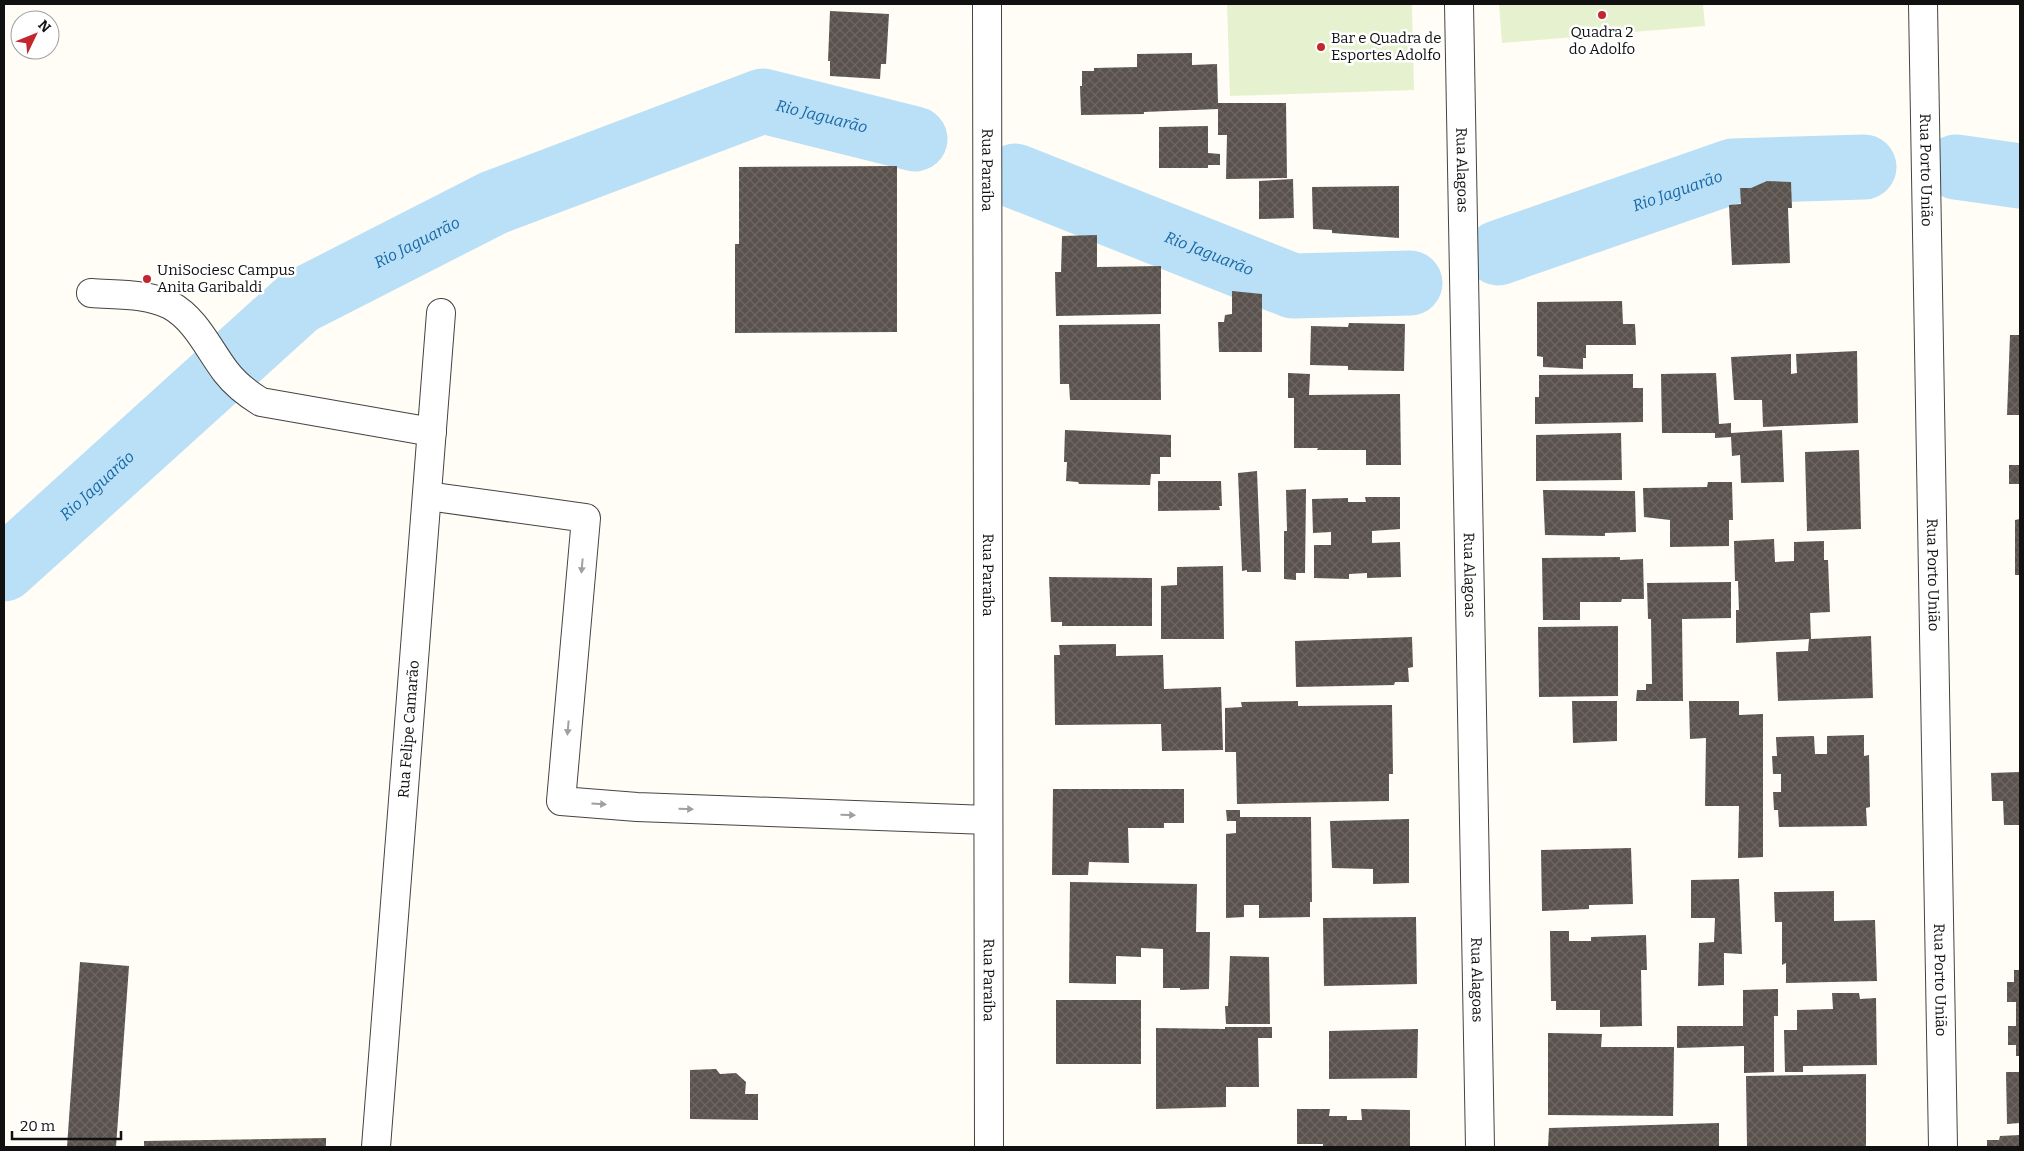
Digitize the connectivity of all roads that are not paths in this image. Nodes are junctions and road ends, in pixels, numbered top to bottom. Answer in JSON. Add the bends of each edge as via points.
{"nodes":[{"id":1,"x":987,"y":4,"type":"edge"},
{"id":2,"x":1459,"y":4,"type":"edge"},
{"id":3,"x":1923,"y":4,"type":"edge"},
{"id":4,"x":91,"y":293,"type":"dead end"},
{"id":5,"x":441,"y":313,"type":"dead end"},
{"id":6,"x":432,"y":432,"type":"junction"},
{"id":7,"x":427,"y":496,"type":"junction"},
{"id":8,"x":988,"y":820,"type":"junction"},
{"id":9,"x":376,"y":1147,"type":"edge"},
{"id":10,"x":988,"y":1147,"type":"edge"},
{"id":11,"x":1480,"y":1147,"type":"edge"},
{"id":12,"x":1943,"y":1147,"type":"edge"}],
"edges":[{"from":1,"to":8,"type":"street","name":"Rua Paraíba"},
{"from":2,"to":11,"type":"street","name":"Rua Alagoas"},
{"from":3,"to":12,"type":"street","name":"Rua Porto União"},
{"from":4,"to":6,"type":"street","via":[[145,297],[170,306],[189,320],[227,374],[261,402]]},
{"from":5,"to":6,"type":"street","name":"Rua Felipe Camarão"},
{"from":6,"to":7,"type":"street","name":"Rua Felipe Camarão"},
{"from":7,"to":8,"type":"street","one_way":true,"via":[[586,518],[561,802]]},
{"from":7,"to":9,"type":"street","name":"Rua Felipe Camarão"},
{"from":8,"to":10,"type":"street","name":"Rua Paraíba"}]}
